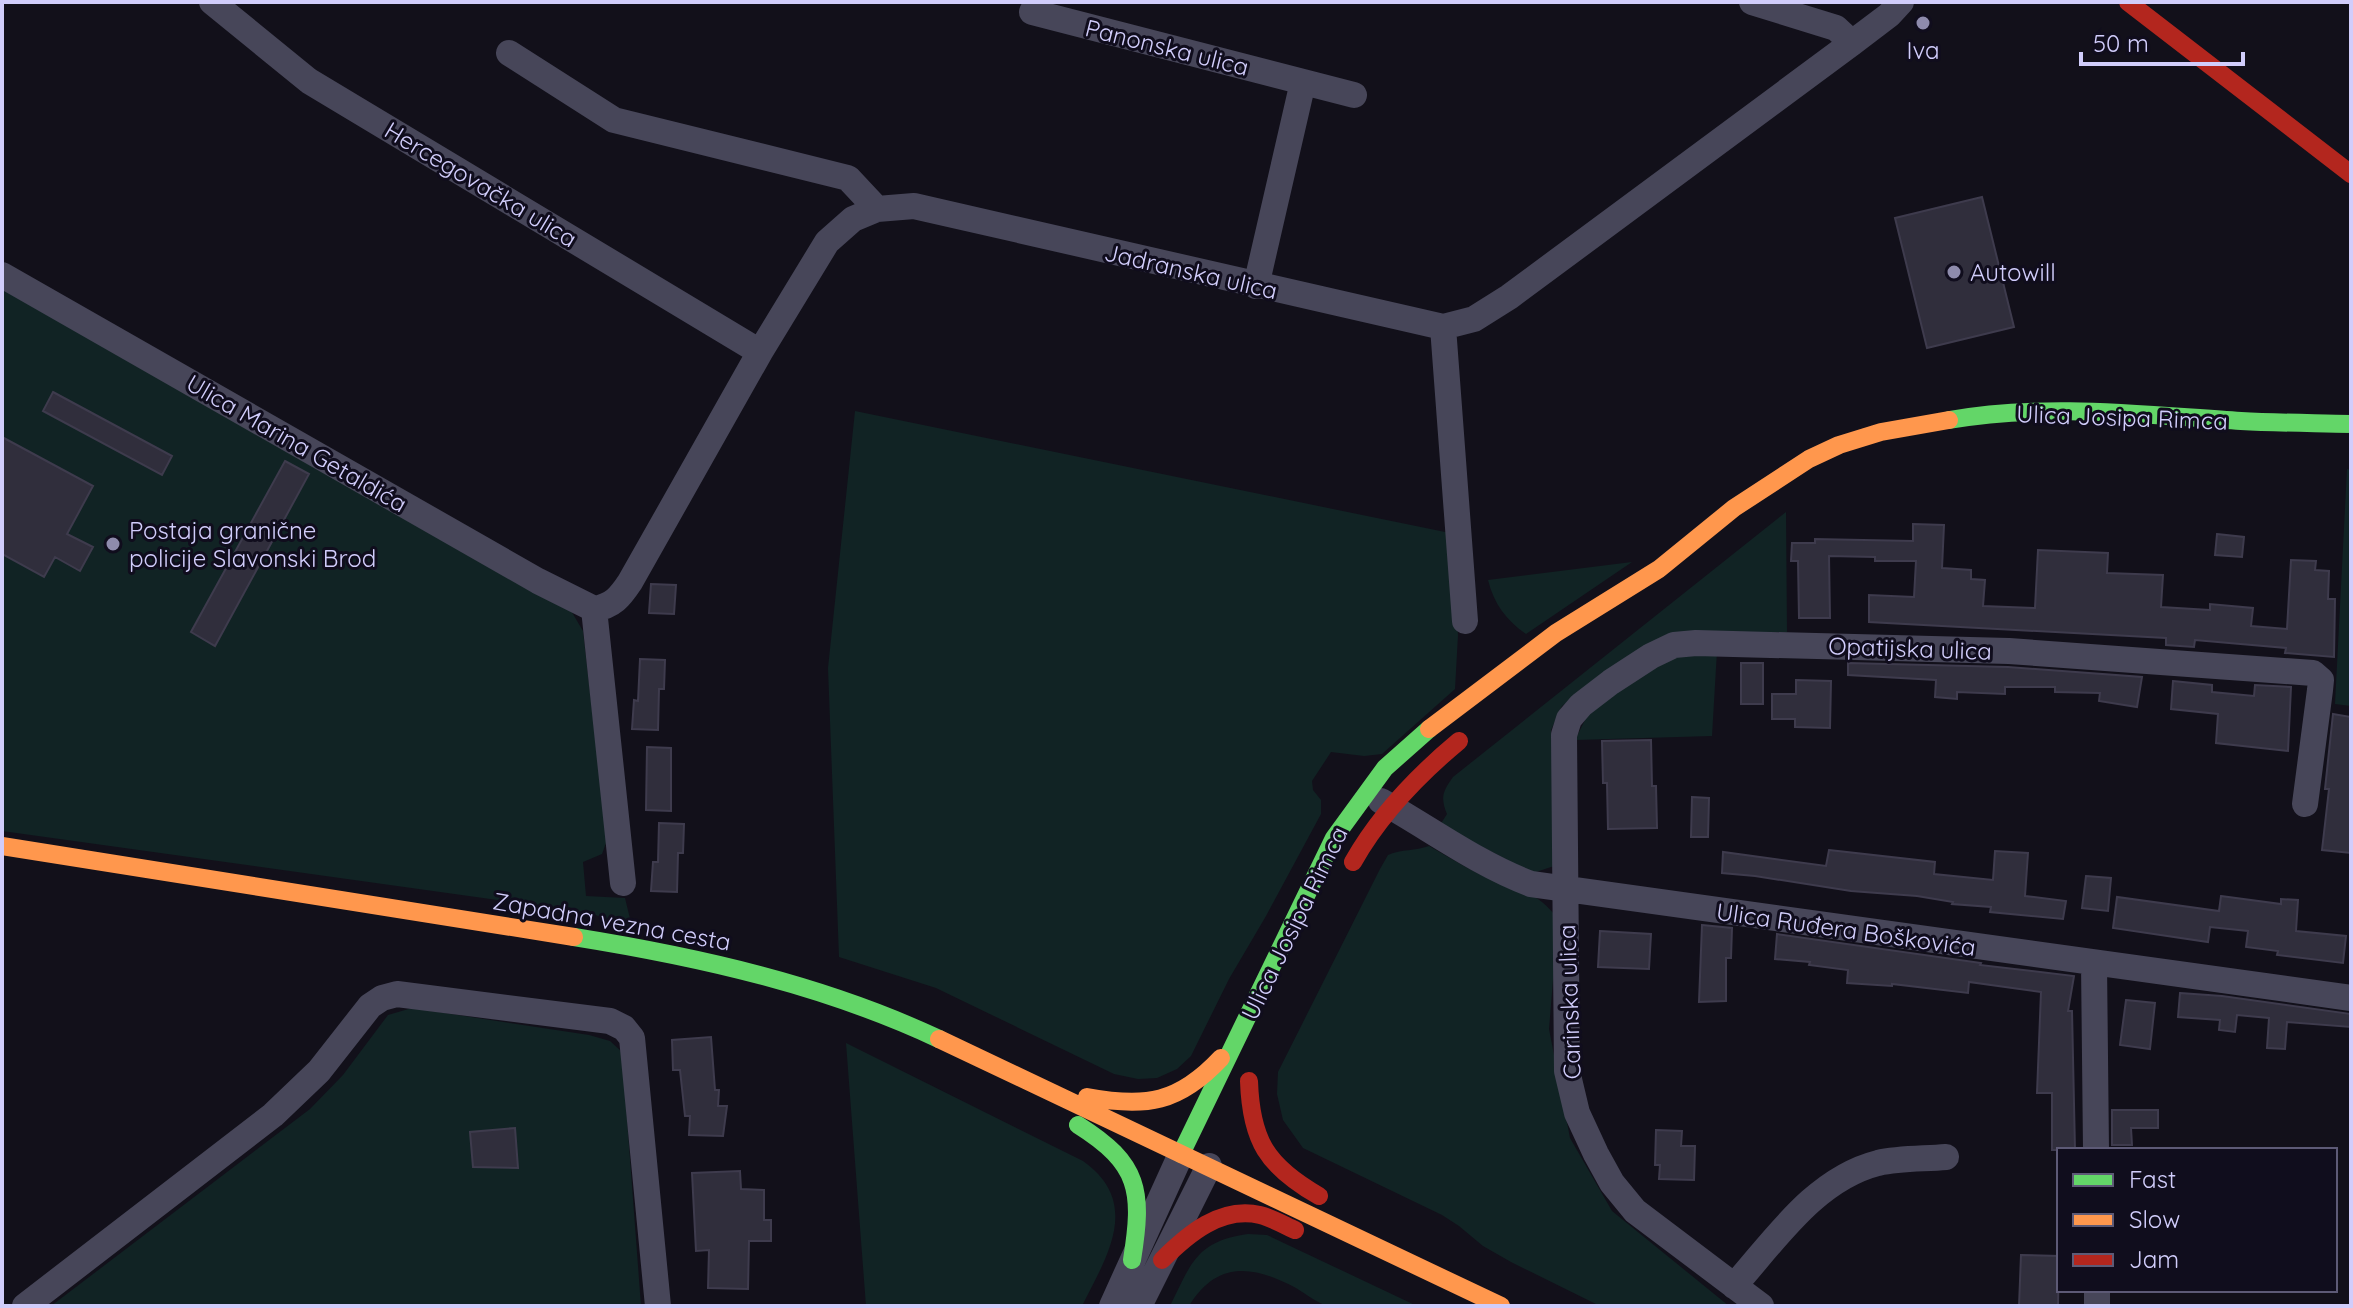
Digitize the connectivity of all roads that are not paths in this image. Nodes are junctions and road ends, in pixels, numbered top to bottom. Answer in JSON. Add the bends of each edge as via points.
{"nodes":[{"id":1,"x":212,"y":2,"type":"edge"},
{"id":2,"x":1752,"y":2,"type":"edge"},
{"id":3,"x":1901,"y":2,"type":"edge"},
{"id":4,"x":2128,"y":2,"type":"edge"},
{"id":5,"x":1032,"y":12,"type":"dead end"},
{"id":6,"x":1852,"y":43,"type":"junction"},
{"id":7,"x":509,"y":53,"type":"dead end"},
{"id":8,"x":1303,"y":82,"type":"junction"},
{"id":9,"x":1354,"y":95,"type":"dead end"},
{"id":10,"x":2351,"y":174,"type":"edge"},
{"id":11,"x":877,"y":209,"type":"junction"},
{"id":12,"x":2,"y":275,"type":"edge"},
{"id":13,"x":1256,"y":286,"type":"junction"},
{"id":14,"x":1443,"y":327,"type":"junction"},
{"id":15,"x":760,"y":352,"type":"junction"},
{"id":16,"x":2244,"y":421,"type":"junction"},
{"id":17,"x":2351,"y":424,"type":"edge"},
{"id":18,"x":2341,"y":442,"type":"dead end"},
{"id":19,"x":1659,"y":569,"type":"junction"},
{"id":20,"x":594,"y":609,"type":"junction"},
{"id":21,"x":1611,"y":620,"type":"dead end"},
{"id":22,"x":1465,"y":621,"type":"dead end"},
{"id":23,"x":1468,"y":734,"type":"dead end"},
{"id":24,"x":1365,"y":792,"type":"junction"},
{"id":25,"x":2305,"y":804,"type":"dead end"},
{"id":26,"x":1392,"y":807,"type":"junction"},
{"id":27,"x":2,"y":846,"type":"edge"},
{"id":28,"x":1345,"y":879,"type":"dead end"},
{"id":29,"x":623,"y":883,"type":"dead end"},
{"id":30,"x":1566,"y":891,"type":"junction"},
{"id":31,"x":2094,"y":963,"type":"junction"},
{"id":32,"x":2351,"y":998,"type":"edge"},
{"id":33,"x":1239,"y":1035,"type":"junction"},
{"id":34,"x":971,"y":1054,"type":"junction"},
{"id":35,"x":1043,"y":1088,"type":"junction"},
{"id":36,"x":1232,"y":1117,"type":"dead end"},
{"id":37,"x":2096,"y":1148,"type":"edge"},
{"id":38,"x":1181,"y":1154,"type":"junction"},
{"id":39,"x":1946,"y":1157,"type":"dead end"},
{"id":40,"x":1212,"y":1160,"type":"junction"},
{"id":41,"x":1351,"y":1234,"type":"junction"},
{"id":42,"x":1380,"y":1248,"type":"junction"},
{"id":43,"x":1132,"y":1260,"type":"junction"},
{"id":44,"x":1162,"y":1260,"type":"junction"},
{"id":45,"x":1734,"y":1286,"type":"junction"},
{"id":46,"x":25,"y":1306,"type":"edge"},
{"id":47,"x":658,"y":1306,"type":"edge"},
{"id":48,"x":1112,"y":1306,"type":"edge"},
{"id":49,"x":1139,"y":1306,"type":"edge"},
{"id":50,"x":1501,"y":1306,"type":"edge"},
{"id":51,"x":1761,"y":1306,"type":"edge"}],
"edges":[{"from":1,"to":15,"type":"street","name":"Hercegovačka ulica","via":[[309,81]]},
{"from":2,"to":6,"type":"street","via":[[1836,28]]},
{"from":3,"to":6,"type":"street"},
{"from":4,"to":10,"type":"main road"},
{"from":5,"to":8,"type":"street","name":"Panonska ulica"},
{"from":6,"to":14,"type":"street","via":[[1509,297],[1474,319]]},
{"from":7,"to":11,"type":"street","via":[[614,120],[848,178]]},
{"from":8,"to":9,"type":"street","name":"Panonska ulica"},
{"from":8,"to":13,"type":"street"},
{"from":11,"to":13,"type":"street","name":"Jadranska ulica","via":[[914,206]]},
{"from":11,"to":15,"type":"street","name":"Jadranska ulica","via":[[853,219],[827,242]]},
{"from":12,"to":20,"type":"street","name":"Ulica Marina Getaldića"},
{"from":13,"to":14,"type":"street","name":"Jadranska ulica"},
{"from":14,"to":22,"type":"street"},
{"from":15,"to":20,"type":"street","name":"Jadranska ulica","via":[[630,582],[617,600]]},
{"from":16,"to":17,"type":"main road","name":"Ulica Josipa Rimca"},
{"from":16,"to":18,"type":"main road","name":"Ulica Josipa Rimca"},
{"from":16,"to":19,"type":"main road","name":"Ulica Josipa Rimca","via":[[2044,411],[1985,414],[1881,432],[1819,454],[1772,481]]},
{"from":19,"to":21,"type":"main road","name":"Ulica Josipa Rimca"},
{"from":19,"to":24,"type":"main road","name":"Ulica Josipa Rimca","via":[[1556,633],[1474,694],[1407,747]]},
{"from":20,"to":29,"type":"street"},
{"from":23,"to":26,"type":"main road","name":"Ulica Josipa Rimca","via":[[1432,762]]},
{"from":24,"to":26,"type":"street","name":"Ulica Ruđera Boškovića"},
{"from":24,"to":33,"type":"main road","name":"Ulica Josipa Rimca","via":[[1334,838]]},
{"from":25,"to":30,"type":"street","name":"Opatijska ulica","via":[[2321,680],[2313,673],[2009,651],[1674,645],[1611,682],[1569,719],[1562,769]]},
{"from":26,"to":28,"type":"main road","name":"Ulica Josipa Rimca"},
{"from":26,"to":30,"type":"street","name":"Ulica Ruđera Boškovića","via":[[1498,872]]},
{"from":27,"to":34,"type":"main road","name":"Zapadna vezna cesta","via":[[713,962],[855,1003]]},
{"from":30,"to":31,"type":"street","name":"Ulica Ruđera Boškovića"},
{"from":30,"to":45,"type":"street","name":"Carinska ulica","via":[[1567,1071],[1577,1113],[1612,1183],[1635,1211]]},
{"from":31,"to":32,"type":"street","name":"Ulica Ruđera Boškovića"},
{"from":31,"to":37,"type":"street"},
{"from":33,"to":35,"type":"main road","via":[[1200,1081],[1155,1102],[1107,1101]]},
{"from":33,"to":38,"type":"main road","name":"Ulica Josipa Rimca"},
{"from":34,"to":35,"type":"main road","name":"Zapadna vezna cesta"},
{"from":34,"to":43,"type":"main road","via":[[1013,1088],[1100,1137],[1123,1159],[1138,1209]]},
{"from":35,"to":38,"type":"main road","name":"Zapadna vezna cesta"},
{"from":36,"to":42,"type":"main road","via":[[1252,1074],[1251,1124],[1269,1160],[1301,1187],[1359,1222]]},
{"from":38,"to":40,"type":"main road","name":"Zapadna vezna cesta"},
{"from":38,"to":43,"type":"street","name":"Ulica Josipa Rimca"},
{"from":39,"to":45,"type":"street","via":[[1878,1164],[1828,1186]]},
{"from":40,"to":41,"type":"main road","name":"Zapadna vezna cesta"},
{"from":40,"to":44,"type":"street"},
{"from":41,"to":42,"type":"main road","name":"Zapadna vezna cesta"},
{"from":41,"to":44,"type":"main road","via":[[1317,1236],[1260,1215],[1236,1214],[1200,1227]]},
{"from":42,"to":50,"type":"main road","name":"Zapadna vezna cesta"},
{"from":43,"to":48,"type":"street","name":"Ulica Josipa Rimca"},
{"from":44,"to":49,"type":"street"},
{"from":45,"to":51,"type":"street","name":"Carinska ulica"},
{"from":46,"to":47,"type":"street","via":[[273,1115],[319,1071],[370,1006],[397,994],[610,1021],[624,1028],[632,1038]]}]}
